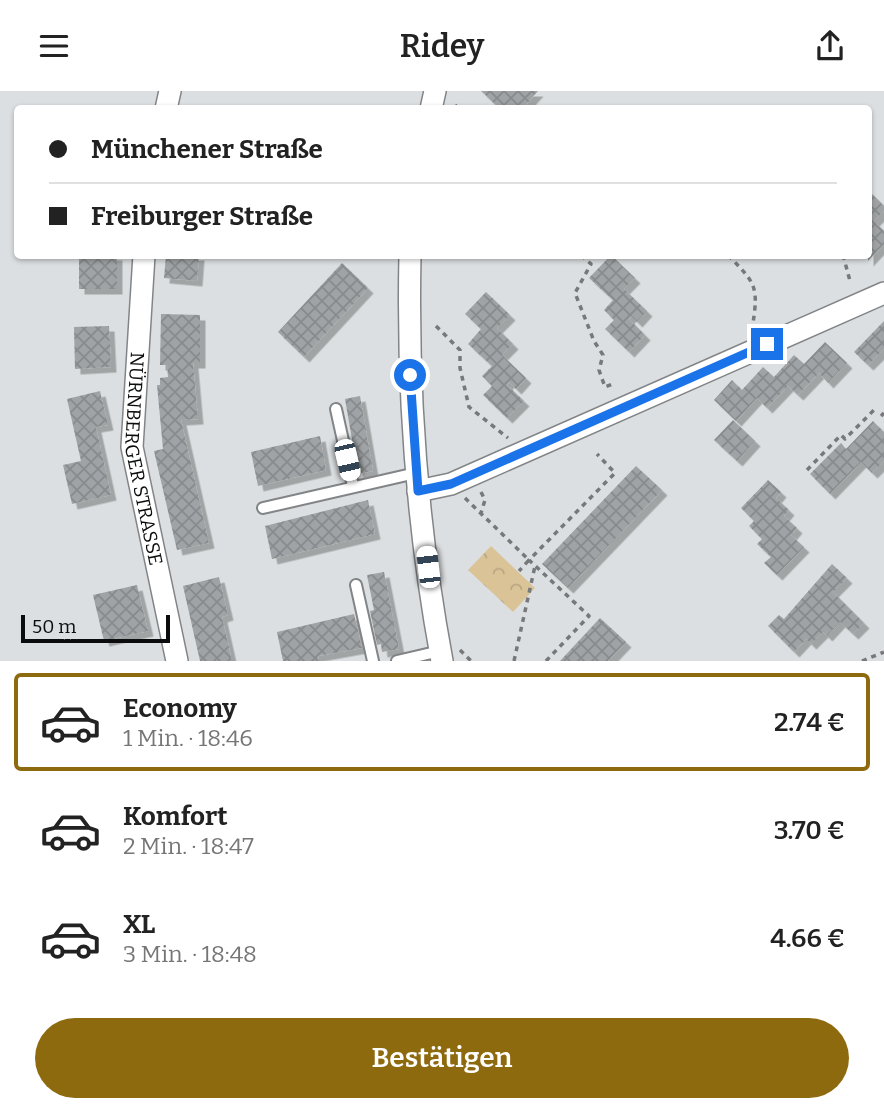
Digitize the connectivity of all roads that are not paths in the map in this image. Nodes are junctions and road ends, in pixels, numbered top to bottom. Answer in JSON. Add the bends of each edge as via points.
{"nodes":[{"id":1,"x":144,"y":259,"type":"edge"},
{"id":2,"x":410,"y":259,"type":"edge"},
{"id":3,"x":884,"y":293,"type":"edge"},
{"id":4,"x":336,"y":409,"type":"dead end"},
{"id":5,"x":417,"y":482,"type":"junction"},
{"id":6,"x":353,"y":486,"type":"junction"},
{"id":7,"x":263,"y":508,"type":"dead end"},
{"id":8,"x":356,"y":585,"type":"dead end"},
{"id":9,"x":441,"y":656,"type":"edge"},
{"id":10,"x":177,"y":660,"type":"edge"},
{"id":11,"x":373,"y":660,"type":"edge"},
{"id":12,"x":397,"y":660,"type":"edge"}],
"edges":[{"from":1,"to":10,"type":"street","name":"NÜRNBERGER STRASSE","via":[[132,447]]},
{"from":2,"to":5,"type":"street","via":[[410,375]]},
{"from":3,"to":5,"type":"street","via":[[451,484]]},
{"from":4,"to":6,"type":"lane"},
{"from":5,"to":6,"type":"lane"},
{"from":5,"to":9,"type":"street"},
{"from":6,"to":7,"type":"lane"},
{"from":8,"to":11,"type":"lane"},
{"from":9,"to":12,"type":"lane"}]}
